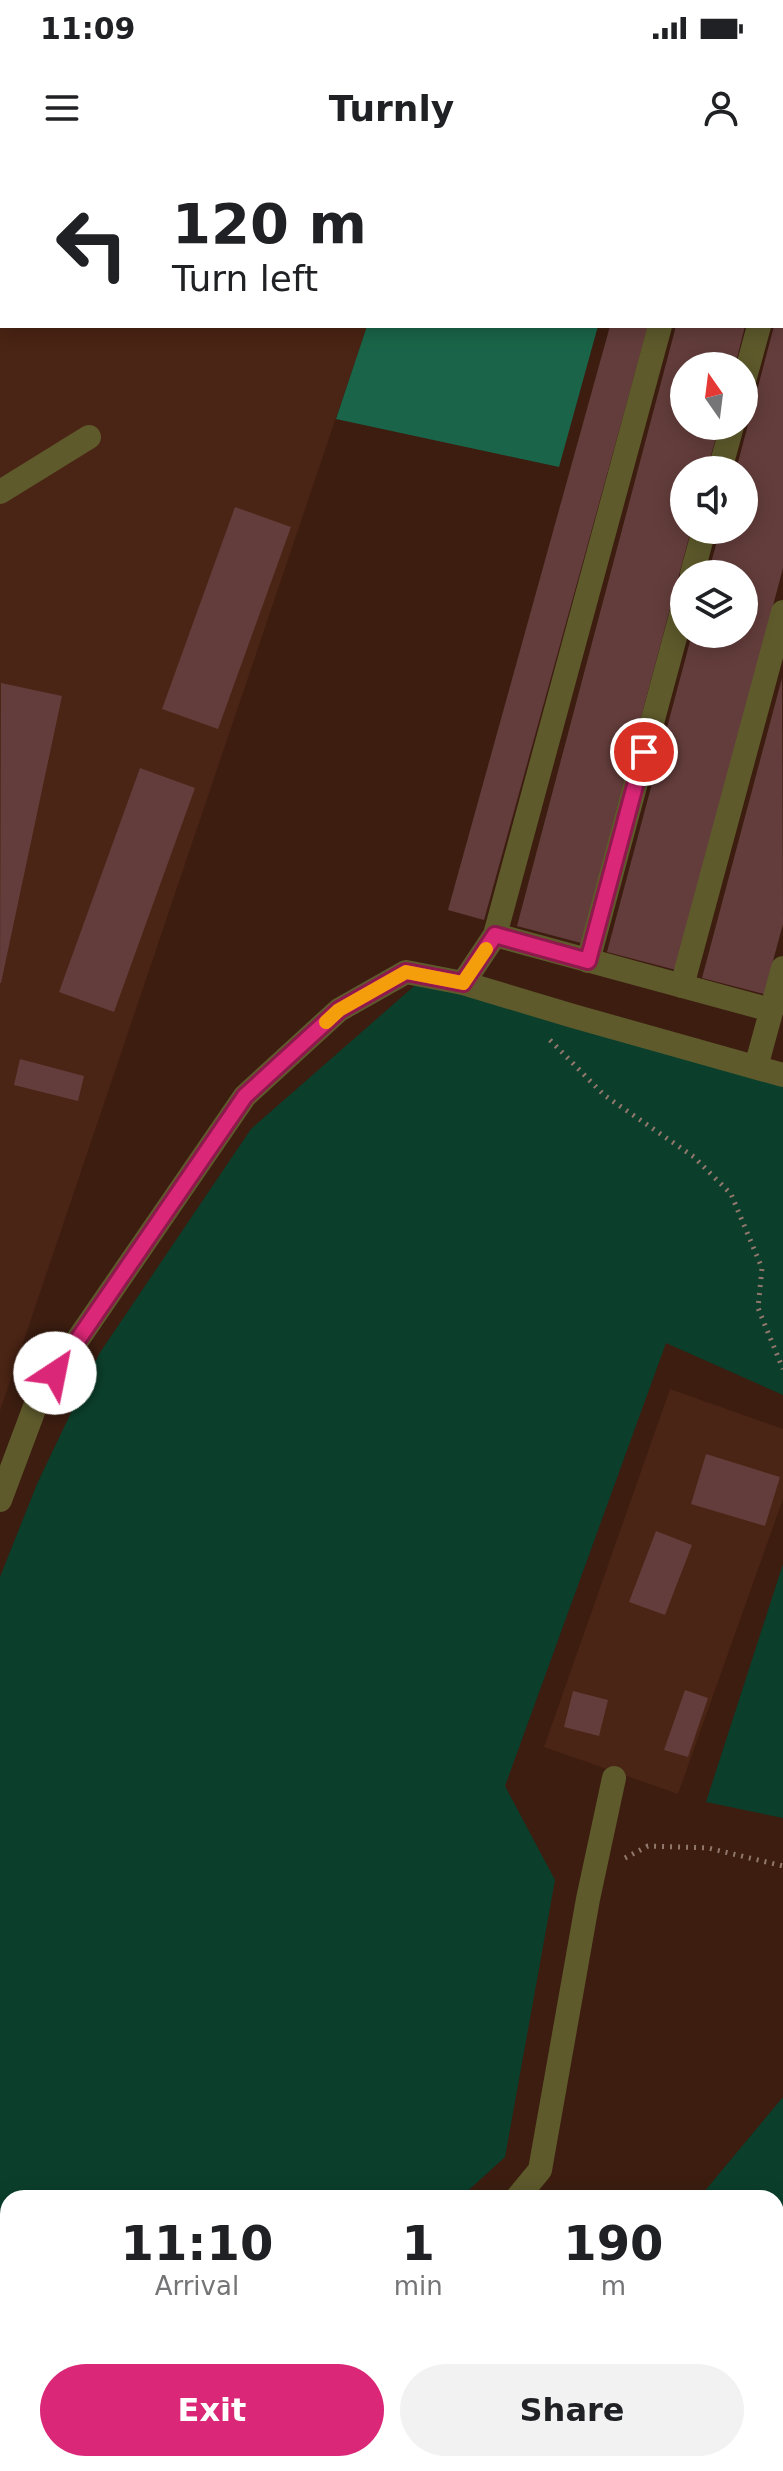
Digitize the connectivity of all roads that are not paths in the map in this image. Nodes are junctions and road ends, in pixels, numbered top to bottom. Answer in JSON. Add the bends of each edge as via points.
{"nodes":[{"id":1,"x":659,"y":328,"type":"edge"},
{"id":2,"x":758,"y":328,"type":"edge"},
{"id":3,"x":752,"y":352,"type":"edge"},
{"id":4,"x":89,"y":437,"type":"dead end"},
{"id":5,"x":0,"y":492,"type":"edge"},
{"id":6,"x":783,"y":612,"type":"edge"},
{"id":7,"x":672,"y":648,"type":"edge"},
{"id":8,"x":495,"y":935,"type":"junction"},
{"id":9,"x":588,"y":961,"type":"junction"},
{"id":10,"x":783,"y":968,"type":"edge"},
{"id":11,"x":463,"y":983,"type":"junction"},
{"id":12,"x":682,"y":986,"type":"junction"},
{"id":13,"x":771,"y":1010,"type":"junction"},
{"id":14,"x":756,"y":1067,"type":"junction"},
{"id":15,"x":783,"y":1075,"type":"edge"},
{"id":16,"x":0,"y":1500,"type":"edge"},
{"id":17,"x":614,"y":1778,"type":"dead end"},
{"id":18,"x":524,"y":2190,"type":"edge"}],
"edges":[{"from":1,"to":8,"type":"lane"},
{"from":2,"to":3,"type":"lane"},
{"from":4,"to":5,"type":"lane"},
{"from":6,"to":12,"type":"lane"},
{"from":7,"to":9,"type":"lane"},
{"from":8,"to":9,"type":"lane"},
{"from":8,"to":11,"type":"lane"},
{"from":9,"to":12,"type":"lane"},
{"from":10,"to":13,"type":"lane"},
{"from":11,"to":14,"type":"lane"},
{"from":11,"to":16,"type":"lane","via":[[406,972],[339,1010],[245,1096],[39,1396]]},
{"from":12,"to":13,"type":"lane"},
{"from":13,"to":14,"type":"lane"},
{"from":14,"to":15,"type":"lane"},
{"from":17,"to":18,"type":"lane","via":[[540,2170]]}]}
